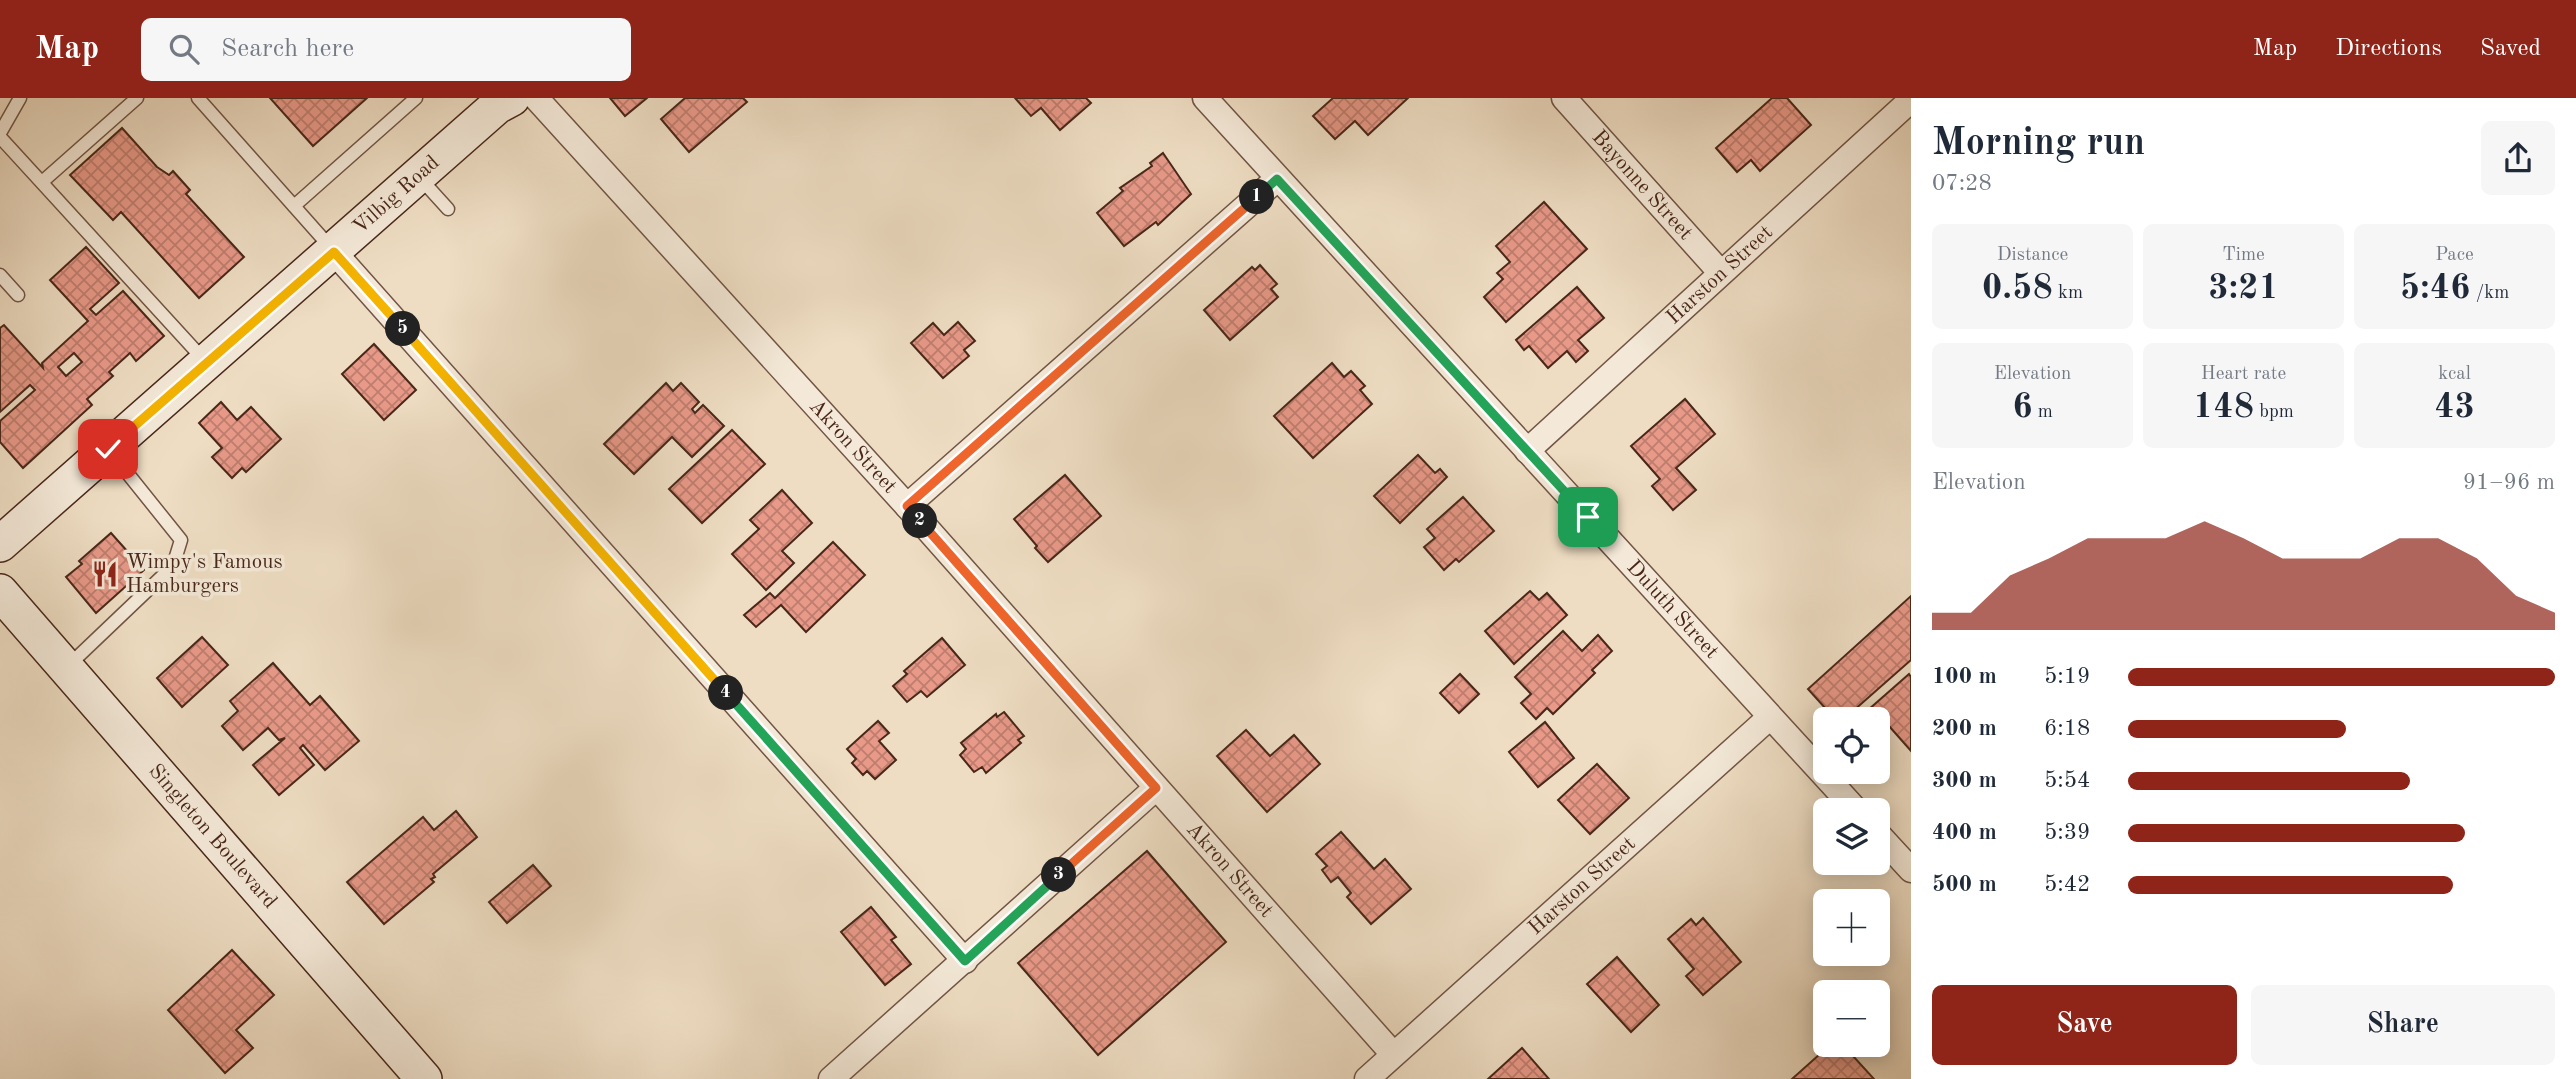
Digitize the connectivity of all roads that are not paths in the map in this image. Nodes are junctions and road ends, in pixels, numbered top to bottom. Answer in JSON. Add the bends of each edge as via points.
{"nodes":[{"id":1,"x":20,"y":98,"type":"edge"},
{"id":2,"x":137,"y":98,"type":"edge"},
{"id":3,"x":198,"y":98,"type":"edge"},
{"id":4,"x":416,"y":98,"type":"edge"},
{"id":5,"x":536,"y":98,"type":"edge"},
{"id":6,"x":1205,"y":98,"type":"edge"},
{"id":7,"x":1564,"y":98,"type":"edge"},
{"id":8,"x":1911,"y":100,"type":"edge"},
{"id":9,"x":500,"y":101,"type":"edge"},
{"id":10,"x":0,"y":135,"type":"edge"},
{"id":11,"x":419,"y":176,"type":"junction"},
{"id":12,"x":1277,"y":179,"type":"junction"},
{"id":13,"x":42,"y":182,"type":"junction"},
{"id":14,"x":294,"y":206,"type":"junction"},
{"id":15,"x":448,"y":209,"type":"dead end"},
{"id":16,"x":334,"y":252,"type":"junction"},
{"id":17,"x":1720,"y":272,"type":"junction"},
{"id":18,"x":0,"y":275,"type":"edge"},
{"id":19,"x":18,"y":295,"type":"dead end"},
{"id":20,"x":206,"y":363,"type":"junction"},
{"id":21,"x":108,"y":449,"type":"junction"},
{"id":22,"x":1527,"y":451,"type":"junction"},
{"id":23,"x":907,"y":506,"type":"junction"},
{"id":24,"x":0,"y":544,"type":"edge"},
{"id":25,"x":0,"y":592,"type":"edge"},
{"id":26,"x":67,"y":667,"type":"junction"},
{"id":27,"x":1770,"y":717,"type":"junction"},
{"id":28,"x":1156,"y":788,"type":"junction"},
{"id":29,"x":1845,"y":798,"type":"edge"},
{"id":30,"x":1890,"y":847,"type":"edge"},
{"id":31,"x":1911,"y":870,"type":"edge"},
{"id":32,"x":965,"y":961,"type":"junction"},
{"id":33,"x":1393,"y":1054,"type":"junction"},
{"id":34,"x":425,"y":1079,"type":"edge"},
{"id":35,"x":831,"y":1079,"type":"edge"},
{"id":36,"x":1367,"y":1079,"type":"edge"}],
"edges":[{"from":1,"to":10,"type":"lane"},
{"from":2,"to":13,"type":"lane"},
{"from":3,"to":14,"type":"lane"},
{"from":4,"to":14,"type":"lane"},
{"from":5,"to":23,"type":"street","name":"Akron Street"},
{"from":6,"to":12,"type":"street","name":"Duluth Street"},
{"from":7,"to":17,"type":"street","name":"Bayonne Street"},
{"from":8,"to":17,"type":"street","name":"Harston Street"},
{"from":9,"to":11,"type":"street","name":"Vilbig Road"},
{"from":10,"to":13,"type":"lane"},
{"from":11,"to":15,"type":"lane"},
{"from":11,"to":16,"type":"street","name":"Vilbig Road"},
{"from":12,"to":22,"type":"street","name":"Duluth Street"},
{"from":12,"to":23,"type":"street"},
{"from":13,"to":20,"type":"lane"},
{"from":14,"to":16,"type":"lane"},
{"from":16,"to":20,"type":"street","name":"Vilbig Road"},
{"from":16,"to":32,"type":"street"},
{"from":17,"to":22,"type":"street","name":"Harston Street"},
{"from":18,"to":19,"type":"lane"},
{"from":20,"to":21,"type":"street","name":"Vilbig Road"},
{"from":21,"to":24,"type":"street","name":"Vilbig Road"},
{"from":21,"to":26,"type":"lane","via":[[181,540],[173,566]]},
{"from":22,"to":27,"type":"street","name":"Duluth Street"},
{"from":23,"to":28,"type":"street","name":"Akron Street"},
{"from":25,"to":26,"type":"street","name":"Singleton Boulevard"},
{"from":26,"to":34,"type":"street","name":"Singleton Boulevard"},
{"from":27,"to":29,"type":"street","name":"Duluth Street"},
{"from":27,"to":33,"type":"street","name":"Harston Street"},
{"from":28,"to":32,"type":"street"},
{"from":28,"to":33,"type":"street","name":"Akron Street"},
{"from":30,"to":31,"type":"street"},
{"from":32,"to":35,"type":"street"},
{"from":33,"to":36,"type":"street"}]}
